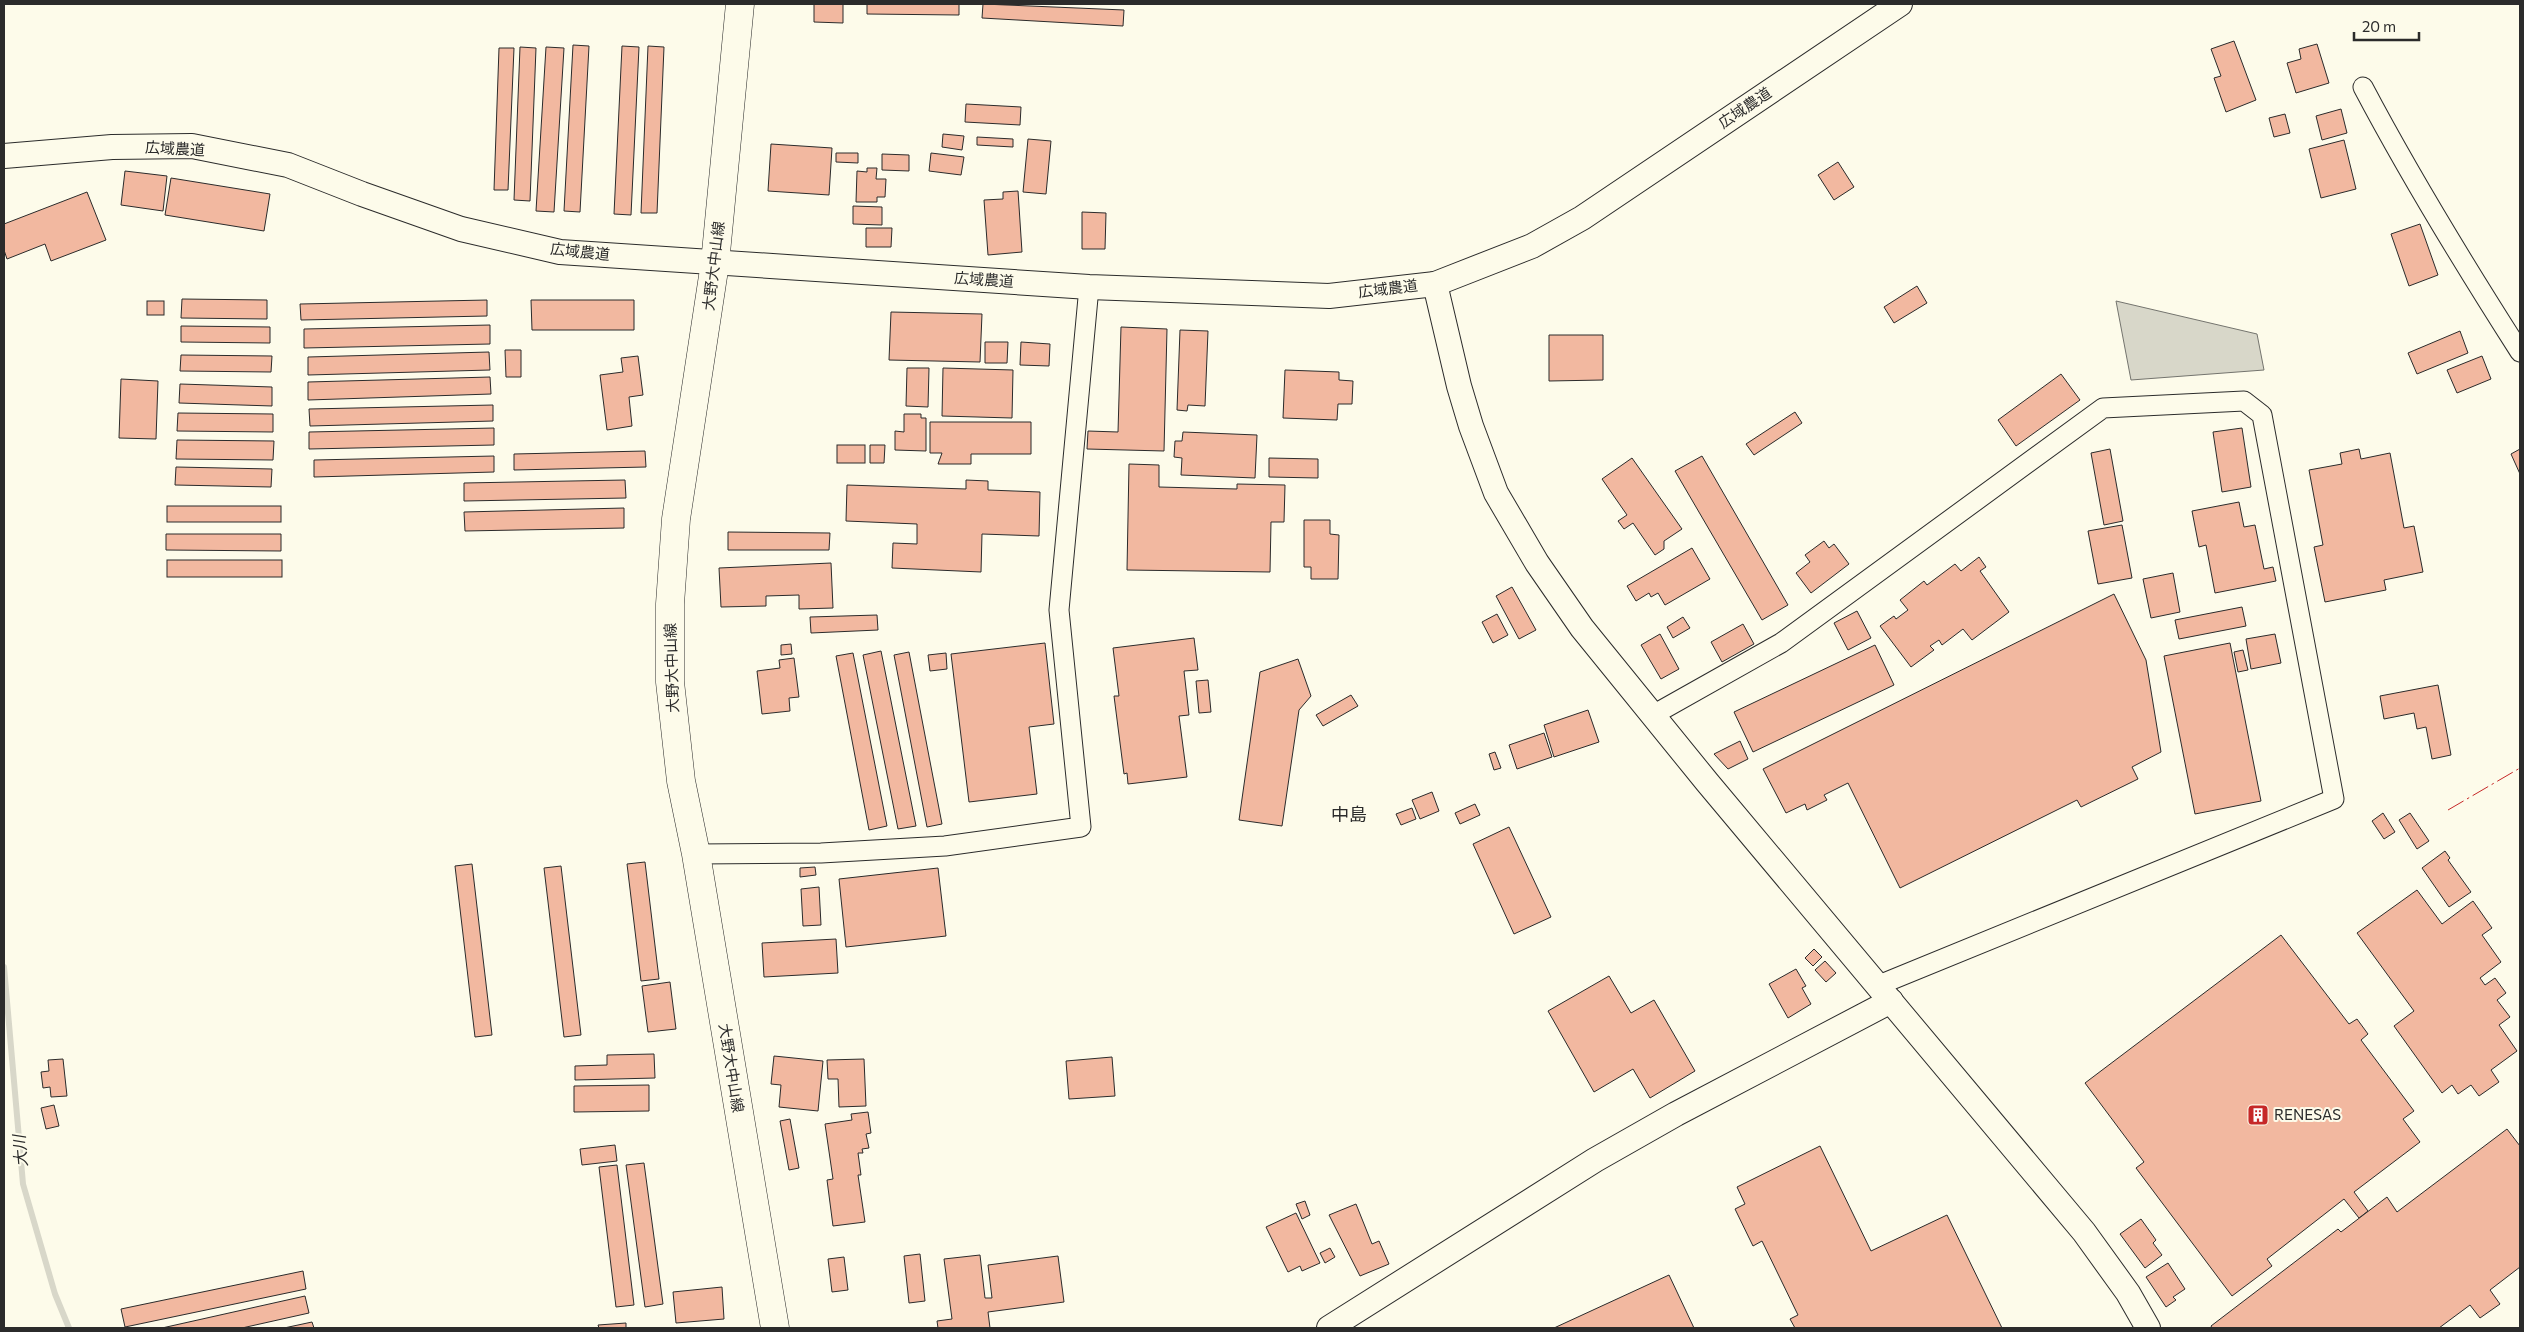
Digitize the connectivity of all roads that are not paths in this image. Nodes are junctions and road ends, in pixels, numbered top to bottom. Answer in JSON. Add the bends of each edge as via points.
{"nodes":[{"id":1,"x":740,"y":4,"type":"edge"},
{"id":2,"x":1900,"y":4,"type":"edge"},
{"id":3,"x":2363,"y":88,"type":"dead end"},
{"id":4,"x":4,"y":156,"type":"edge"},
{"id":5,"x":715,"y":263,"type":"junction"},
{"id":6,"x":1435,"y":284,"type":"junction"},
{"id":7,"x":1089,"y":287,"type":"junction"},
{"id":8,"x":2520,"y":352,"type":"edge"},
{"id":9,"x":1653,"y":715,"type":"junction"},
{"id":10,"x":696,"y":854,"type":"junction"},
{"id":11,"x":1885,"y":993,"type":"junction"},
{"id":12,"x":775,"y":1328,"type":"edge"},
{"id":13,"x":1329,"y":1328,"type":"edge"},
{"id":14,"x":2148,"y":1328,"type":"edge"}],
"edges":[{"from":1,"to":5,"type":"main road","name":"大野大中山線"},
{"from":2,"to":6,"type":"street","name":"広域農道","via":[[1582,218],[1532,246]]},
{"from":3,"to":8,"type":"street","via":[[2457,252]]},
{"from":4,"to":5,"type":"street","name":"広域農道","via":[[112,147],[192,146],[288,165],[461,229],[542,248]]},
{"from":5,"to":7,"type":"street","name":"広域農道"},
{"from":5,"to":10,"type":"main road","name":"大野大中山線","via":[[676,519],[670,604],[670,682],[681,781]]},
{"from":6,"to":7,"type":"street","name":"広域農道","via":[[1329,296]]},
{"from":6,"to":9,"type":"street","via":[[1459,386],[1496,493],[1537,563],[1576,620]]},
{"from":7,"to":10,"type":"street","via":[[1059,610],[1081,827],[945,846],[821,854]]},
{"from":9,"to":11,"type":"street"},
{"from":9,"to":11,"type":"street","via":[[1781,643],[2103,408],[2244,401],[2262,415],[2334,799]]},
{"from":10,"to":12,"type":"main road","name":"大野大中山線"},
{"from":11,"to":13,"type":"street","via":[[1595,1160]]},
{"from":11,"to":14,"type":"street","via":[[2084,1232],[2128,1293]]}]}
